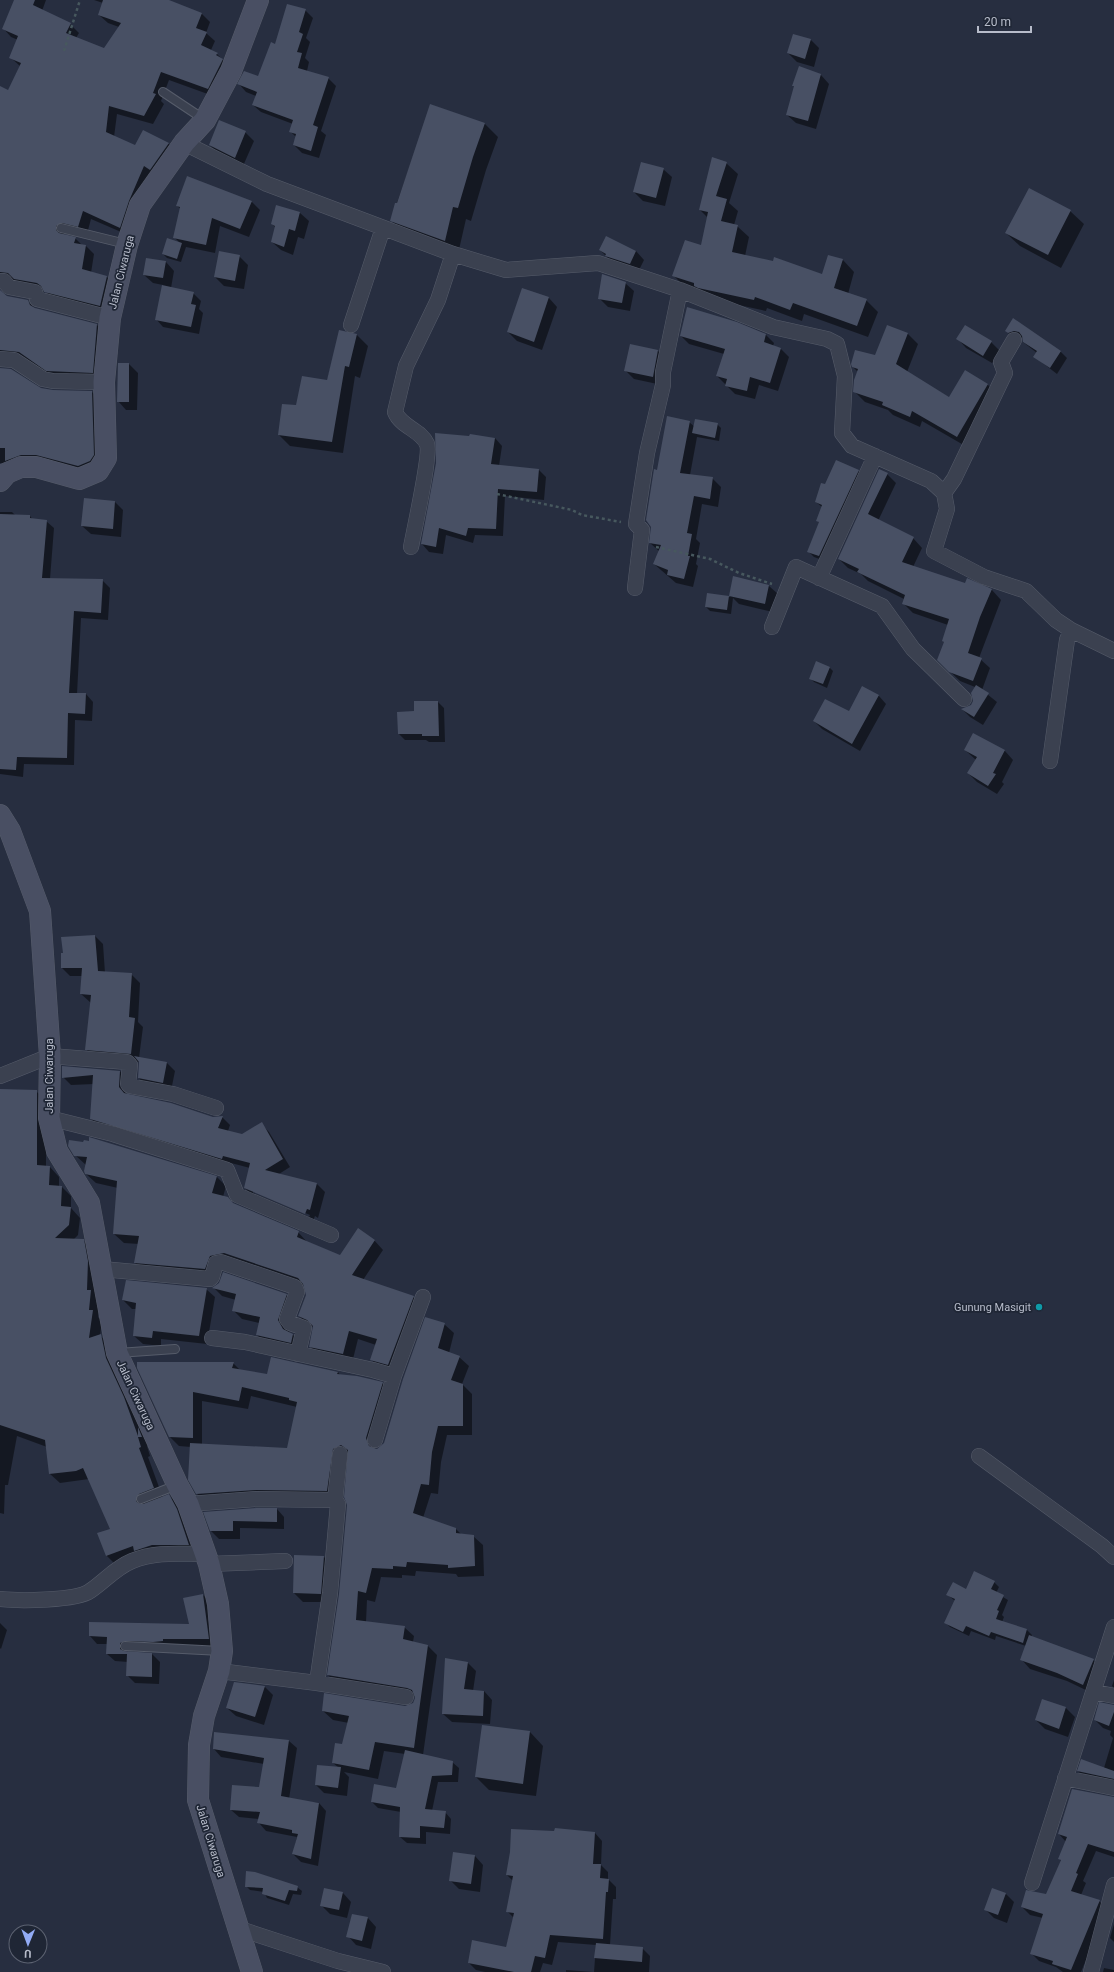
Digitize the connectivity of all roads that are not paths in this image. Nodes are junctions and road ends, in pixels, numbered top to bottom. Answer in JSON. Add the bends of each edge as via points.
{"nodes":[{"id":1,"x":258,"y":0,"type":"edge"},
{"id":2,"x":163,"y":92,"type":"dead end"},
{"id":3,"x":205,"y":120,"type":"junction"},
{"id":4,"x":184,"y":143,"type":"junction"},
{"id":5,"x":61,"y":228,"type":"dead end"},
{"id":6,"x":383,"y":228,"type":"junction"},
{"id":7,"x":127,"y":245,"type":"junction"},
{"id":8,"x":453,"y":254,"type":"junction"},
{"id":9,"x":0,"y":281,"type":"edge"},
{"id":10,"x":680,"y":290,"type":"junction"},
{"id":11,"x":110,"y":318,"type":"junction"},
{"id":12,"x":351,"y":325,"type":"dead end"},
{"id":13,"x":1014,"y":340,"type":"dead end"},
{"id":14,"x":0,"y":359,"type":"edge"},
{"id":15,"x":104,"y":382,"type":"junction"},
{"id":16,"x":875,"y":456,"type":"junction"},
{"id":17,"x":0,"y":481,"type":"edge"},
{"id":18,"x":944,"y":493,"type":"junction"},
{"id":19,"x":411,"y":547,"type":"dead end"},
{"id":20,"x":819,"y":578,"type":"junction"},
{"id":21,"x":635,"y":588,"type":"dead end"},
{"id":22,"x":772,"y":627,"type":"dead end"},
{"id":23,"x":1071,"y":630,"type":"junction"},
{"id":24,"x":1114,"y":651,"type":"edge"},
{"id":25,"x":964,"y":699,"type":"dead end"},
{"id":26,"x":1050,"y":761,"type":"dead end"},
{"id":27,"x":0,"y":815,"type":"edge"},
{"id":28,"x":50,"y":1056,"type":"junction"},
{"id":29,"x":0,"y":1076,"type":"edge"},
{"id":30,"x":216,"y":1108,"type":"dead end"},
{"id":31,"x":49,"y":1118,"type":"junction"},
{"id":32,"x":331,"y":1235,"type":"dead end"},
{"id":33,"x":102,"y":1269,"type":"junction"},
{"id":34,"x":423,"y":1297,"type":"dead end"},
{"id":35,"x":212,"y":1338,"type":"dead end"},
{"id":36,"x":175,"y":1349,"type":"dead end"},
{"id":37,"x":117,"y":1353,"type":"junction"},
{"id":38,"x":298,"y":1354,"type":"junction"},
{"id":39,"x":394,"y":1376,"type":"junction"},
{"id":40,"x":375,"y":1440,"type":"dead end"},
{"id":41,"x":340,"y":1454,"type":"dead end"},
{"id":42,"x":979,"y":1456,"type":"dead end"},
{"id":43,"x":177,"y":1484,"type":"junction"},
{"id":44,"x":141,"y":1499,"type":"dead end"},
{"id":45,"x":335,"y":1500,"type":"junction"},
{"id":46,"x":188,"y":1504,"type":"junction"},
{"id":47,"x":1114,"y":1557,"type":"edge"},
{"id":48,"x":207,"y":1559,"type":"junction"},
{"id":49,"x":285,"y":1561,"type":"dead end"},
{"id":50,"x":0,"y":1599,"type":"edge"},
{"id":51,"x":1114,"y":1627,"type":"edge"},
{"id":52,"x":125,"y":1646,"type":"dead end"},
{"id":53,"x":221,"y":1661,"type":"junction"},
{"id":54,"x":317,"y":1683,"type":"junction"},
{"id":55,"x":1094,"y":1692,"type":"junction"},
{"id":56,"x":1114,"y":1696,"type":"edge"},
{"id":57,"x":406,"y":1697,"type":"dead end"},
{"id":58,"x":1065,"y":1778,"type":"junction"},
{"id":59,"x":1114,"y":1788,"type":"edge"},
{"id":60,"x":1032,"y":1882,"type":"dead end"},
{"id":61,"x":1114,"y":1885,"type":"edge"},
{"id":62,"x":237,"y":1928,"type":"junction"},
{"id":63,"x":252,"y":1972,"type":"edge"},
{"id":64,"x":383,"y":1972,"type":"edge"},
{"id":65,"x":1091,"y":1972,"type":"edge"}],
"edges":[{"from":1,"to":3,"type":"street","name":"Jalan Ciwaruga","via":[[231,71]]},
{"from":2,"to":3,"type":"lane"},
{"from":3,"to":4,"type":"street","name":"Jalan Ciwaruga"},
{"from":4,"to":6,"type":"street","via":[[267,184]]},
{"from":4,"to":7,"type":"street","name":"Jalan Ciwaruga","via":[[140,205]]},
{"from":5,"to":7,"type":"lane"},
{"from":6,"to":8,"type":"street"},
{"from":6,"to":12,"type":"street"},
{"from":7,"to":11,"type":"street","name":"Jalan Ciwaruga"},
{"from":8,"to":10,"type":"street","via":[[506,270],[598,263]]},
{"from":8,"to":19,"type":"street","via":[[438,300],[406,366],[396,412],[397,418],[428,445]]},
{"from":9,"to":11,"type":"street","via":[[4,281],[9,287],[35,292],[37,299]]},
{"from":10,"to":16,"type":"street","via":[[773,327],[827,339],[837,344],[845,376],[842,432],[852,446]]},
{"from":10,"to":21,"type":"street","via":[[663,372],[663,385],[647,453],[636,524],[642,530]]},
{"from":11,"to":15,"type":"street","name":"Jalan Ciwaruga"},
{"from":13,"to":18,"type":"street","via":[[1001,362],[1005,372],[954,479]]},
{"from":14,"to":15,"type":"street","via":[[14,360],[43,379]]},
{"from":15,"to":17,"type":"street","name":"Jalan Ciwaruga","via":[[106,458],[98,471],[79,479],[36,467],[21,466],[7,473]]},
{"from":16,"to":18,"type":"street","via":[[930,481]]},
{"from":16,"to":20,"type":"street"},
{"from":18,"to":23,"type":"street","via":[[947,509],[934,551],[984,577],[1026,590],[1056,620]]},
{"from":20,"to":22,"type":"street","via":[[796,567]]},
{"from":20,"to":25,"type":"street","via":[[882,606],[913,649]]},
{"from":23,"to":24,"type":"street"},
{"from":23,"to":26,"type":"street","via":[[1067,640]]},
{"from":27,"to":28,"type":"street","name":"Jalan Ciwaruga","via":[[10,831],[40,911]]},
{"from":28,"to":29,"type":"street"},
{"from":28,"to":30,"type":"street","via":[[127,1062],[130,1065],[130,1086],[173,1094]]},
{"from":28,"to":31,"type":"street","name":"Jalan Ciwaruga"},
{"from":31,"to":32,"type":"street","via":[[113,1134],[227,1170],[237,1195]]},
{"from":31,"to":33,"type":"street","name":"Jalan Ciwaruga","via":[[57,1152],[89,1203]]},
{"from":33,"to":37,"type":"street","name":"Jalan Ciwaruga"},
{"from":33,"to":38,"type":"street","via":[[210,1279],[216,1263],[221,1262],[295,1287],[297,1292],[288,1319],[290,1323],[304,1328]]},
{"from":34,"to":39,"type":"street"},
{"from":35,"to":38,"type":"street","via":[[245,1342]]},
{"from":36,"to":37,"type":"lane"},
{"from":37,"to":43,"type":"street","name":"Jalan Ciwaruga"},
{"from":38,"to":39,"type":"street"},
{"from":39,"to":40,"type":"street"},
{"from":41,"to":45,"type":"street"},
{"from":42,"to":47,"type":"street"},
{"from":43,"to":44,"type":"lane"},
{"from":43,"to":46,"type":"street","name":"Jalan Ciwaruga"},
{"from":45,"to":46,"type":"street","via":[[256,1499]]},
{"from":45,"to":54,"type":"street","via":[[338,1504],[330,1593]]},
{"from":46,"to":48,"type":"street","name":"Jalan Ciwaruga"},
{"from":48,"to":49,"type":"street"},
{"from":48,"to":50,"type":"street","via":[[162,1554],[148,1556],[117,1569],[90,1591],[79,1596],[67,1599]]},
{"from":48,"to":53,"type":"street","name":"Jalan Ciwaruga","via":[[218,1604]]},
{"from":51,"to":55,"type":"street"},
{"from":52,"to":53,"type":"lane"},
{"from":53,"to":54,"type":"street"},
{"from":53,"to":62,"type":"street","name":"Jalan Ciwaruga","via":[[204,1716],[199,1745],[198,1800]]},
{"from":54,"to":57,"type":"street"},
{"from":55,"to":56,"type":"street"},
{"from":55,"to":58,"type":"street"},
{"from":58,"to":59,"type":"street"},
{"from":58,"to":60,"type":"street","via":[[1052,1826]]},
{"from":61,"to":65,"type":"street"},
{"from":62,"to":63,"type":"street","name":"Jalan Ciwaruga"},
{"from":62,"to":64,"type":"street","via":[[338,1961]]}]}
